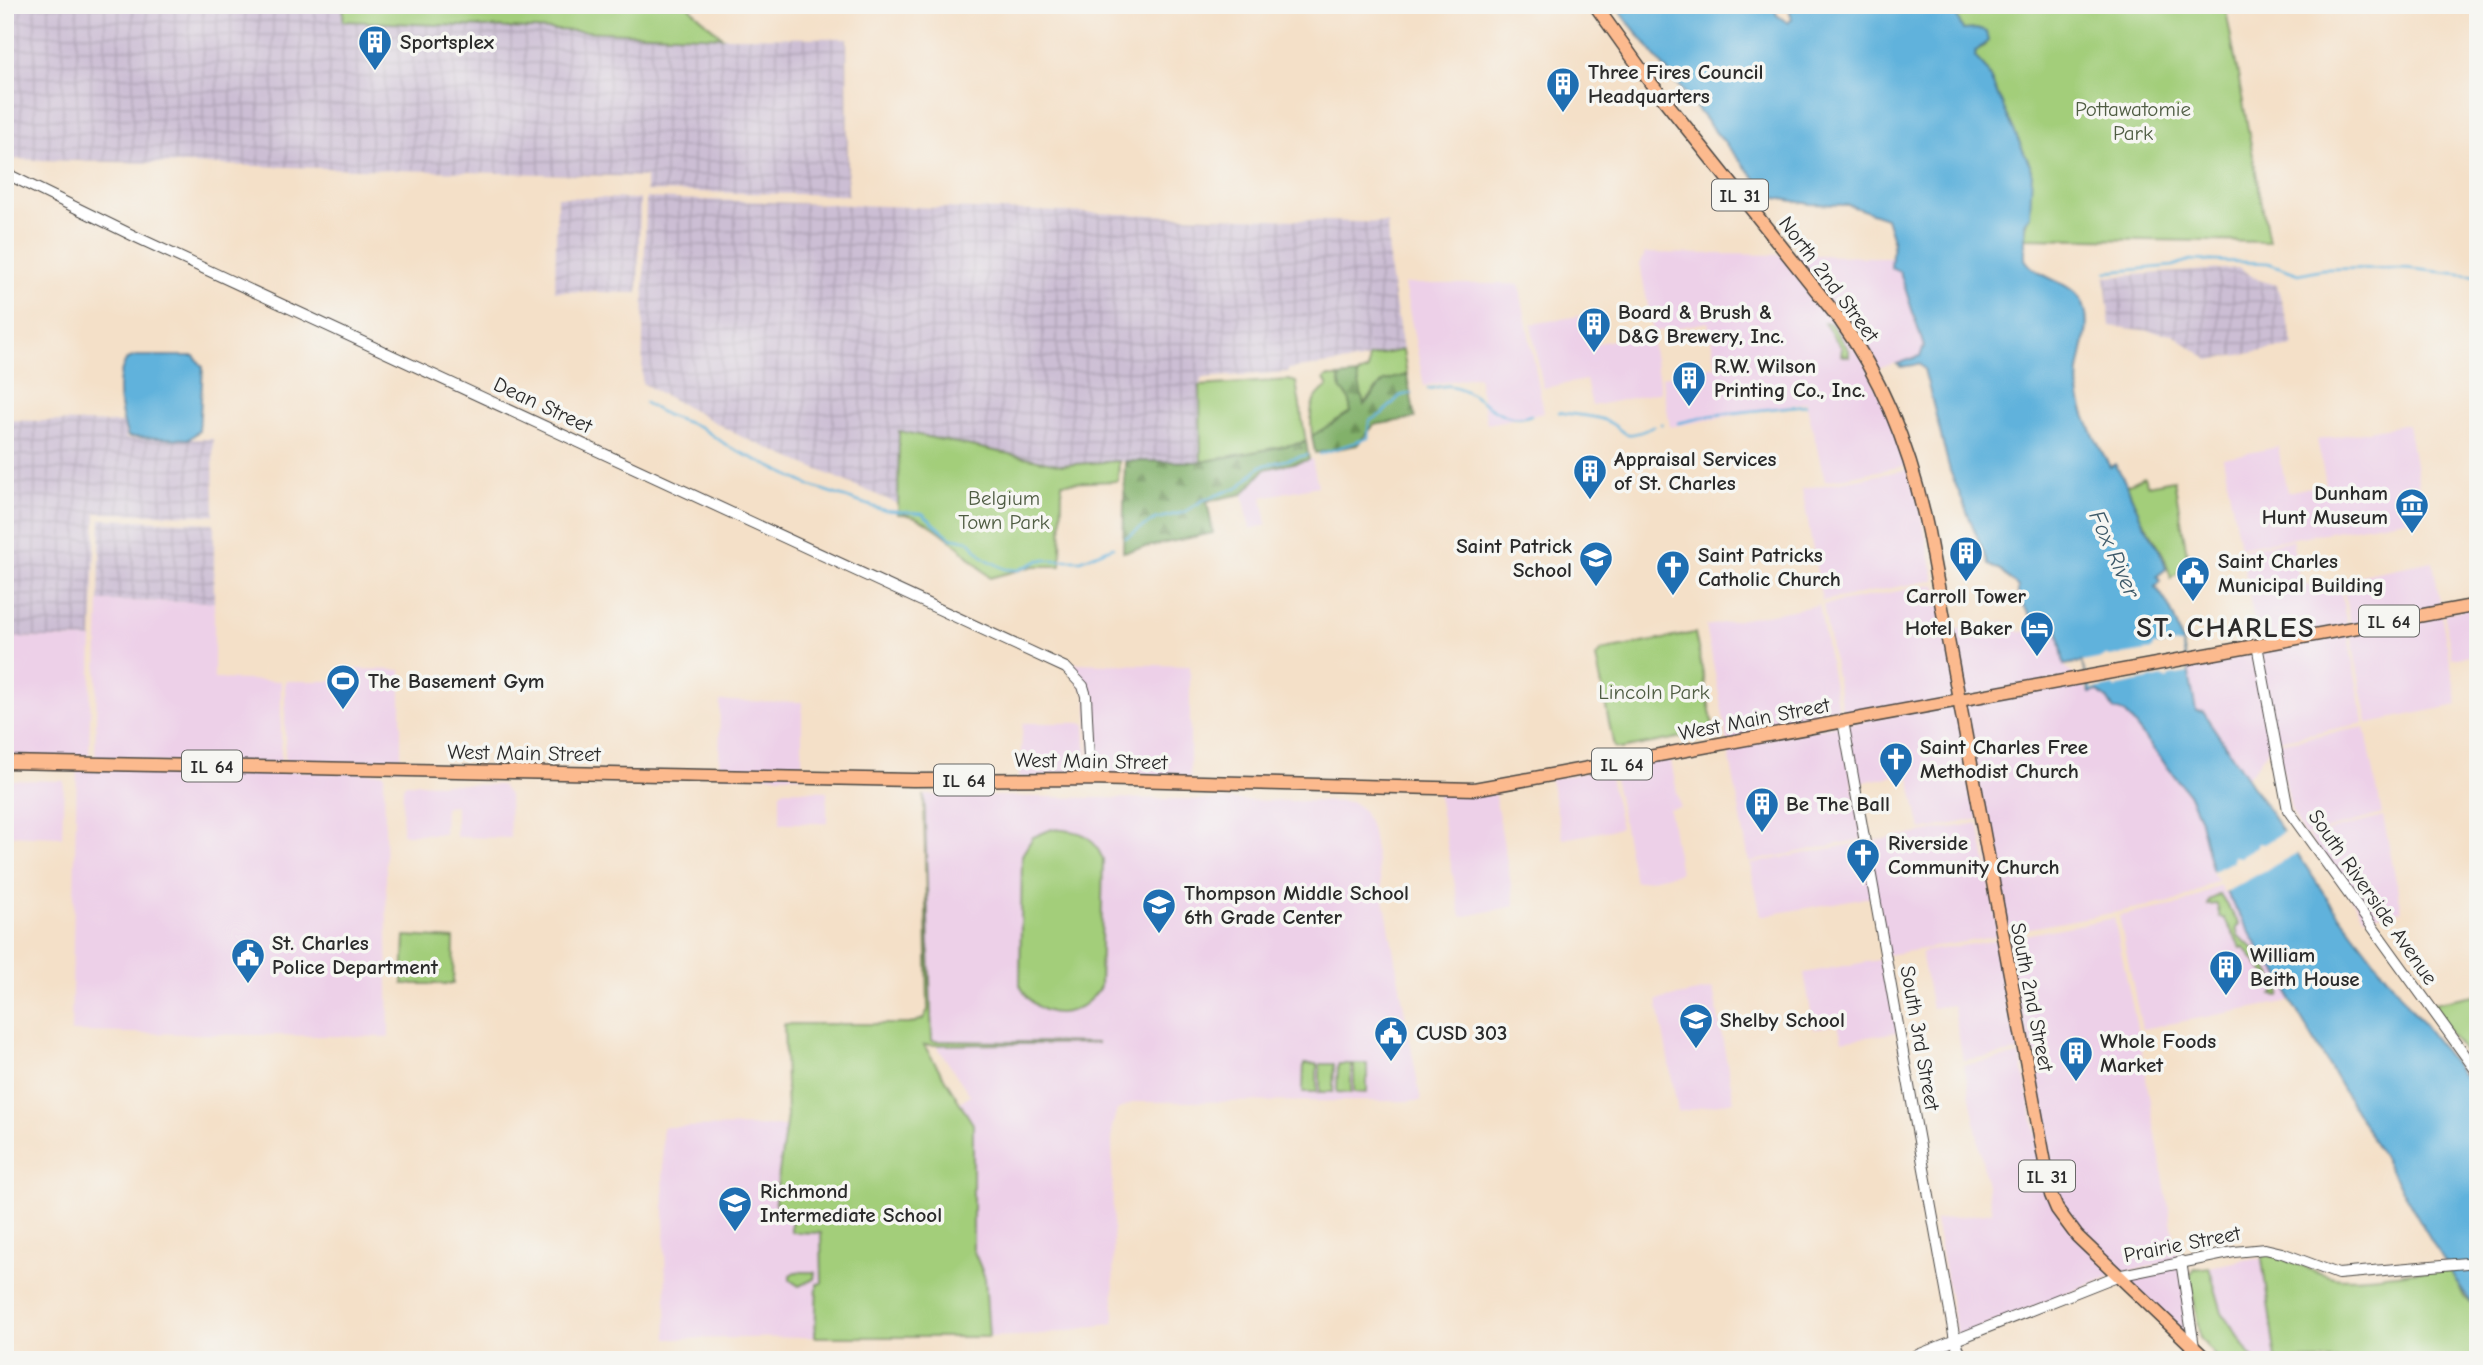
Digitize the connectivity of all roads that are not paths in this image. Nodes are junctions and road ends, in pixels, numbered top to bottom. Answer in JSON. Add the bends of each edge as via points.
{"nodes":[{"id":1,"x":1595,"y":5,"type":"edge"},
{"id":2,"x":5,"y":173,"type":"edge"},
{"id":3,"x":2478,"y":605,"type":"edge"},
{"id":4,"x":2257,"y":645,"type":"junction"},
{"id":5,"x":1958,"y":702,"type":"junction"},
{"id":6,"x":1843,"y":721,"type":"junction"},
{"id":7,"x":5,"y":762,"type":"edge"},
{"id":8,"x":1090,"y":779,"type":"junction"},
{"id":9,"x":2478,"y":1073,"type":"edge"},
{"id":10,"x":2181,"y":1261,"type":"junction"},
{"id":11,"x":2478,"y":1262,"type":"edge"},
{"id":12,"x":2118,"y":1276,"type":"junction"},
{"id":13,"x":1955,"y":1340,"type":"junction"},
{"id":14,"x":2194,"y":1348,"type":"junction"},
{"id":15,"x":1905,"y":1360,"type":"edge"},
{"id":16,"x":1963,"y":1360,"type":"edge"},
{"id":17,"x":2207,"y":1360,"type":"edge"}],
"edges":[{"from":1,"to":5,"type":"main road","name":"North 2nd Street","number":"IL 31","via":[[1650,82],[1840,320],[1881,387],[1918,485]]},
{"from":2,"to":8,"type":"street","name":"Dean Street","via":[[1066,668],[1086,696]]},
{"from":3,"to":4,"type":"main road","number":"IL 64"},
{"from":4,"to":5,"type":"main road","number":"IL 64"},
{"from":4,"to":9,"type":"street","name":"South Riverside Avenue","via":[[2288,810]]},
{"from":5,"to":6,"type":"main road","name":"West Main Street","number":"IL 64"},
{"from":5,"to":12,"type":"main road","name":"South 2nd Street","number":"IL 31","via":[[2051,1195],[2070,1227]]},
{"from":6,"to":8,"type":"main road","name":"West Main Street","number":"IL 64","via":[[1485,789]]},
{"from":6,"to":13,"type":"street","name":"South 3rd Street"},
{"from":7,"to":8,"type":"main road","name":"West Main Street","number":"IL 64","via":[[899,780]]},
{"from":10,"to":11,"type":"street","name":"Prairie Street","via":[[2265,1249],[2338,1274]]},
{"from":10,"to":12,"type":"street","name":"Prairie Street"},
{"from":10,"to":14,"type":"street"},
{"from":12,"to":13,"type":"street","name":"Prairie Street"},
{"from":12,"to":14,"type":"main road","number":"IL 31"},
{"from":13,"to":15,"type":"street","name":"Prairie Street"},
{"from":13,"to":16,"type":"street","name":"South 3rd Street"},
{"from":14,"to":17,"type":"main road","number":"IL 31"}]}
